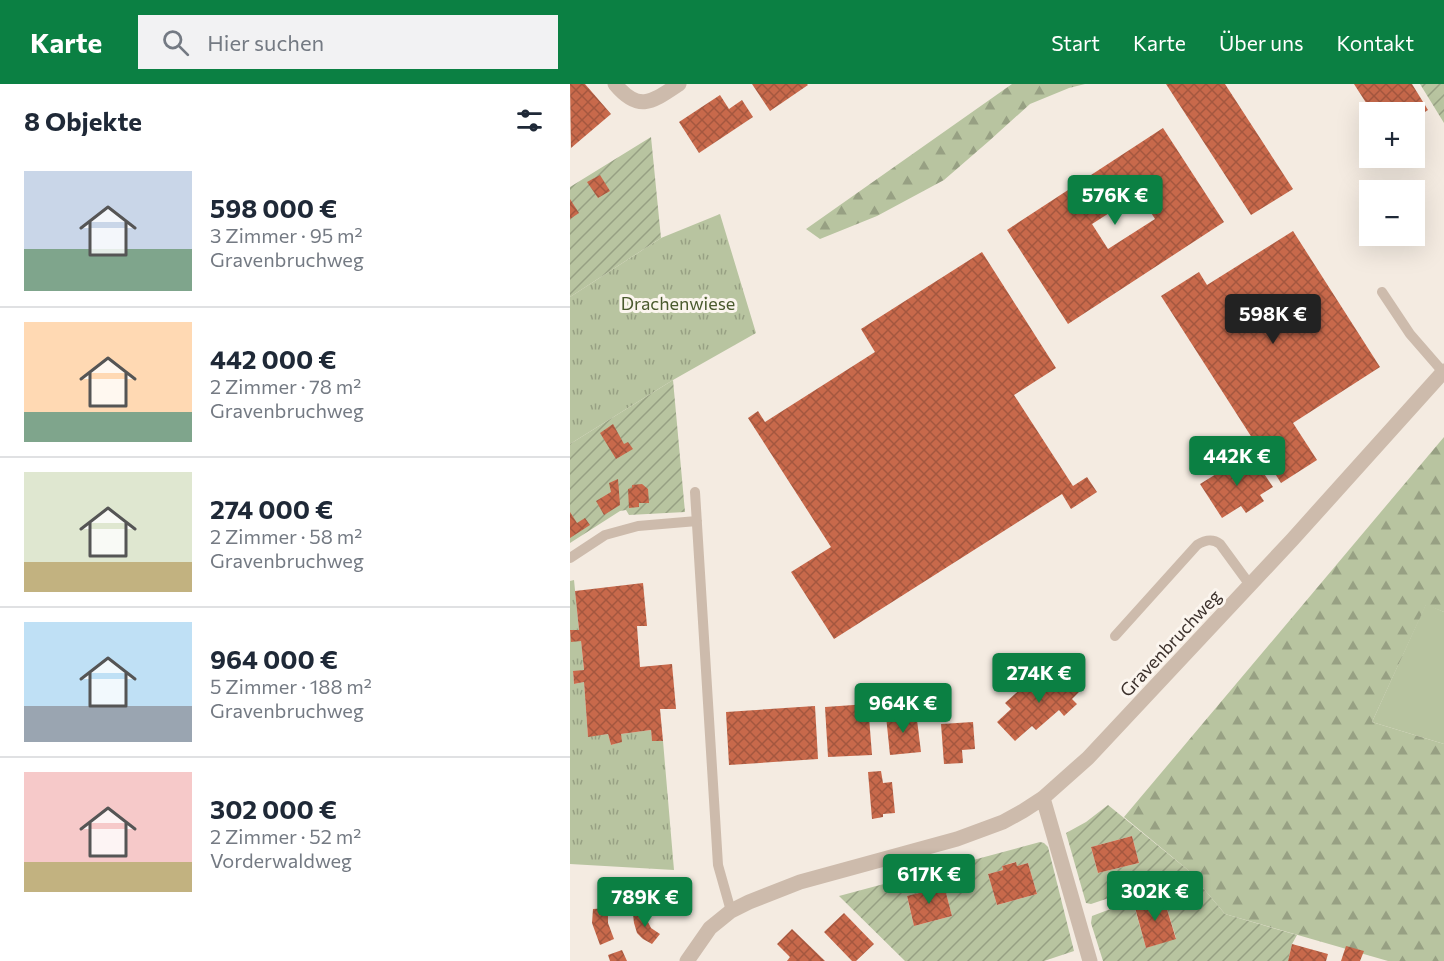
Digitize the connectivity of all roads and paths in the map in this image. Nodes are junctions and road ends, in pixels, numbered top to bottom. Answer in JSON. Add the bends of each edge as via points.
{"nodes":[{"id":1,"x":615,"y":84,"type":"edge"},
{"id":2,"x":679,"y":84,"type":"edge"},
{"id":3,"x":1382,"y":292,"type":"dead end"},
{"id":4,"x":1444,"y":372,"type":"edge"},
{"id":5,"x":695,"y":492,"type":"dead end"},
{"id":6,"x":697,"y":521,"type":"junction"},
{"id":7,"x":570,"y":558,"type":"edge"},
{"id":8,"x":1250,"y":585,"type":"junction"},
{"id":9,"x":1115,"y":636,"type":"dead end"},
{"id":10,"x":1043,"y":798,"type":"junction"},
{"id":11,"x":731,"y":911,"type":"junction"},
{"id":12,"x":687,"y":961,"type":"edge"},
{"id":13,"x":1090,"y":961,"type":"edge"}],
"edges":[{"from":1,"to":2,"type":"street","via":[[631,99],[648,102]]},
{"from":3,"to":4,"type":"lane","via":[[1410,334]]},
{"from":4,"to":8,"type":"street","name":"Gravenbruchweg"},
{"from":5,"to":6,"type":"lane"},
{"from":6,"to":7,"type":"lane","via":[[638,526],[605,535]]},
{"from":6,"to":11,"type":"lane","via":[[717,865]]},
{"from":8,"to":9,"type":"lane","via":[[1220,544],[1205,541],[1197,545]]},
{"from":8,"to":10,"type":"street","name":"Gravenbruchweg","via":[[1088,758]]},
{"from":10,"to":11,"type":"street","name":"Gravenbruchweg","via":[[981,831],[800,882]]},
{"from":10,"to":13,"type":"street"},
{"from":11,"to":12,"type":"street","name":"Gravenbruchweg","via":[[710,928]]}]}
